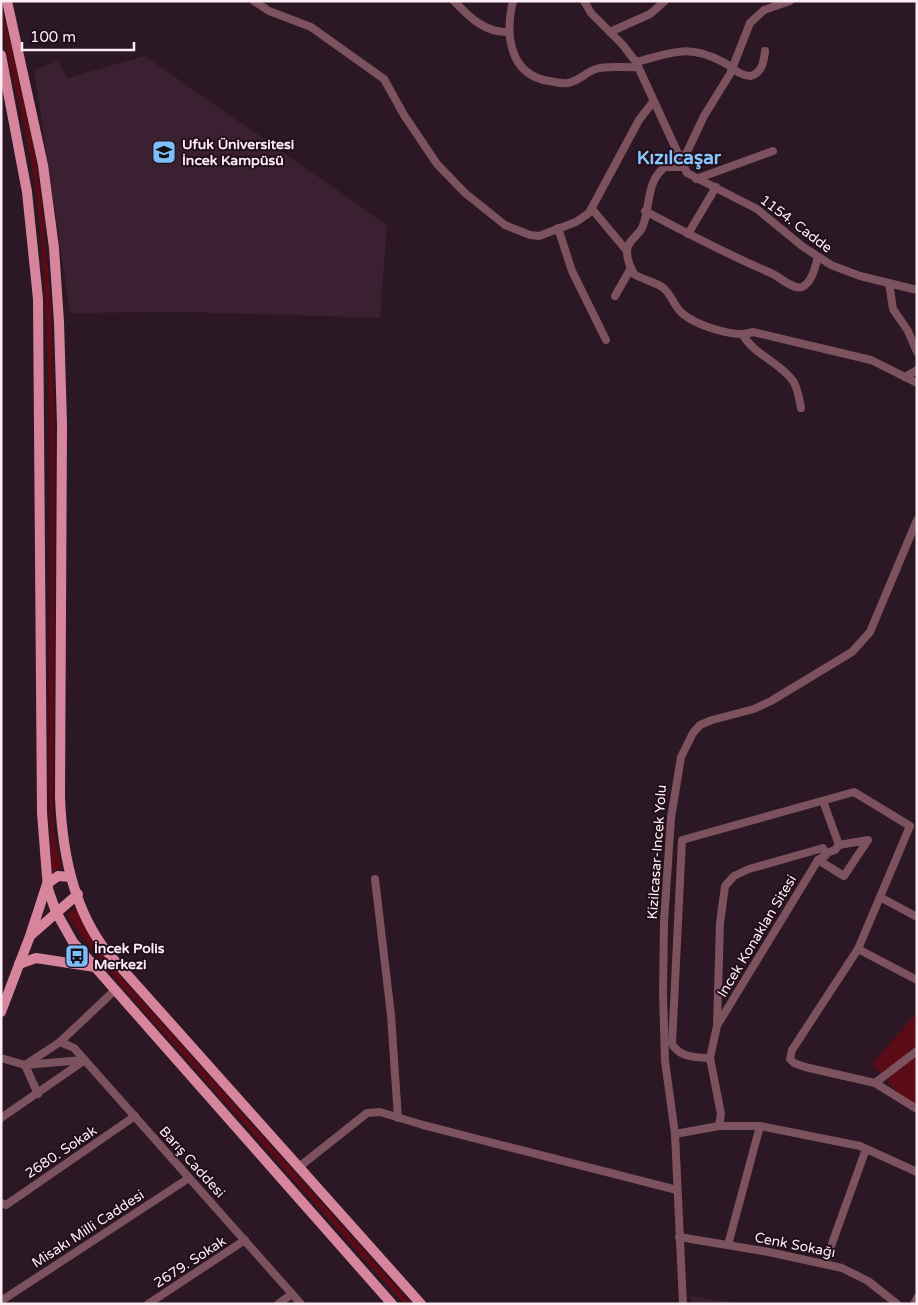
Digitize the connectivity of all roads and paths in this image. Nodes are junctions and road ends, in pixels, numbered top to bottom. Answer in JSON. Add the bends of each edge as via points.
{"nodes":[{"id":1,"x":7,"y":1,"type":"edge"},
{"id":2,"x":254,"y":1,"type":"edge"},
{"id":3,"x":454,"y":1,"type":"edge"},
{"id":4,"x":513,"y":1,"type":"edge"},
{"id":5,"x":584,"y":1,"type":"edge"},
{"id":6,"x":665,"y":1,"type":"edge"},
{"id":7,"x":790,"y":1,"type":"edge"},
{"id":8,"x":509,"y":32,"type":"junction"},
{"id":9,"x":610,"y":32,"type":"junction"},
{"id":10,"x":765,"y":51,"type":"dead end"},
{"id":11,"x":1,"y":55,"type":"edge"},
{"id":12,"x":637,"y":65,"type":"junction"},
{"id":13,"x":732,"y":68,"type":"junction"},
{"id":14,"x":653,"y":102,"type":"junction"},
{"id":15,"x":773,"y":151,"type":"dead end"},
{"id":16,"x":683,"y":164,"type":"junction"},
{"id":17,"x":696,"y":179,"type":"junction"},
{"id":18,"x":716,"y":187,"type":"junction"},
{"id":19,"x":592,"y":209,"type":"junction"},
{"id":20,"x":645,"y":211,"type":"junction"},
{"id":21,"x":558,"y":228,"type":"junction"},
{"id":22,"x":688,"y":234,"type":"junction"},
{"id":23,"x":627,"y":251,"type":"junction"},
{"id":24,"x":818,"y":257,"type":"junction"},
{"id":25,"x":631,"y":268,"type":"junction"},
{"id":26,"x":889,"y":283,"type":"junction"},
{"id":27,"x":917,"y":290,"type":"edge"},
{"id":28,"x":616,"y":296,"type":"dead end"},
{"id":29,"x":743,"y":335,"type":"junction"},
{"id":30,"x":606,"y":340,"type":"dead end"},
{"id":31,"x":917,"y":352,"type":"edge"},
{"id":32,"x":917,"y":370,"type":"edge"},
{"id":33,"x":905,"y":377,"type":"junction"},
{"id":34,"x":917,"y":383,"type":"edge"},
{"id":35,"x":801,"y":408,"type":"dead end"},
{"id":36,"x":917,"y":520,"type":"edge"},
{"id":37,"x":823,"y":801,"type":"junction"},
{"id":38,"x":839,"y":845,"type":"junction"},
{"id":39,"x":826,"y":853,"type":"junction"},
{"id":40,"x":818,"y":860,"type":"junction"},
{"id":41,"x":71,"y":877,"type":"junction"},
{"id":42,"x":375,"y":879,"type":"dead end"},
{"id":43,"x":47,"y":884,"type":"junction"},
{"id":44,"x":78,"y":894,"type":"junction"},
{"id":45,"x":880,"y":897,"type":"junction"},
{"id":46,"x":56,"y":912,"type":"junction"},
{"id":47,"x":917,"y":917,"type":"edge"},
{"id":48,"x":30,"y":936,"type":"junction"},
{"id":49,"x":858,"y":949,"type":"junction"},
{"id":50,"x":20,"y":964,"type":"junction"},
{"id":51,"x":95,"y":967,"type":"junction"},
{"id":52,"x":917,"y":980,"type":"edge"},
{"id":53,"x":115,"y":990,"type":"junction"},
{"id":54,"x":1,"y":1012,"type":"edge"},
{"id":55,"x":717,"y":1026,"type":"junction"},
{"id":56,"x":60,"y":1042,"type":"junction"},
{"id":57,"x":917,"y":1052,"type":"edge"},
{"id":58,"x":1,"y":1058,"type":"edge"},
{"id":59,"x":710,"y":1058,"type":"junction"},
{"id":60,"x":85,"y":1060,"type":"junction"},
{"id":61,"x":25,"y":1065,"type":"junction"},
{"id":62,"x":875,"y":1082,"type":"junction"},
{"id":63,"x":38,"y":1094,"type":"junction"},
{"id":64,"x":917,"y":1109,"type":"edge"},
{"id":65,"x":134,"y":1116,"type":"junction"},
{"id":66,"x":1,"y":1118,"type":"edge"},
{"id":67,"x":398,"y":1118,"type":"junction"},
{"id":68,"x":719,"y":1126,"type":"junction"},
{"id":69,"x":760,"y":1126,"type":"junction"},
{"id":70,"x":675,"y":1134,"type":"junction"},
{"id":71,"x":866,"y":1149,"type":"junction"},
{"id":72,"x":299,"y":1167,"type":"junction"},
{"id":73,"x":917,"y":1172,"type":"edge"},
{"id":74,"x":189,"y":1178,"type":"junction"},
{"id":75,"x":677,"y":1190,"type":"junction"},
{"id":76,"x":1,"y":1204,"type":"edge"},
{"id":77,"x":679,"y":1237,"type":"junction"},
{"id":78,"x":245,"y":1240,"type":"junction"},
{"id":79,"x":728,"y":1245,"type":"junction"},
{"id":80,"x":825,"y":1263,"type":"junction"},
{"id":81,"x":292,"y":1294,"type":"junction"},
{"id":82,"x":917,"y":1298,"type":"edge"},
{"id":83,"x":1,"y":1301,"type":"edge"},
{"id":84,"x":148,"y":1304,"type":"edge"},
{"id":85,"x":278,"y":1304,"type":"edge"},
{"id":86,"x":301,"y":1304,"type":"edge"},
{"id":87,"x":392,"y":1304,"type":"edge"},
{"id":88,"x":421,"y":1304,"type":"edge"},
{"id":89,"x":683,"y":1304,"type":"edge"},
{"id":90,"x":897,"y":1304,"type":"edge"},
{"id":91,"x":914,"y":1304,"type":"edge"}],
"edges":[{"from":1,"to":41,"type":"main road","via":[[43,165],[56,279],[62,425],[60,797],[62,838]]},
{"from":2,"to":21,"type":"street","via":[[269,11],[311,27],[384,79],[437,164],[465,194],[505,225],[539,236]]},
{"from":3,"to":8,"type":"street","via":[[469,18],[482,26]]},
{"from":4,"to":8,"type":"street"},
{"from":5,"to":9,"type":"street","name":"1154. Cadde"},
{"from":6,"to":9,"type":"street","via":[[650,14]]},
{"from":7,"to":13,"type":"street","via":[[764,10],[750,22]]},
{"from":8,"to":12,"type":"street","via":[[516,60],[529,75],[542,80],[567,83],[600,67]]},
{"from":9,"to":12,"type":"street","name":"1154. Cadde"},
{"from":10,"to":13,"type":"street","via":[[764,61],[755,75],[747,76]]},
{"from":11,"to":43,"type":"main road","via":[[27,192],[38,299],[42,813]]},
{"from":12,"to":13,"type":"street","via":[[681,50],[717,59]]},
{"from":12,"to":14,"type":"street","name":"1154. Cadde"},
{"from":13,"to":16,"type":"street","via":[[704,116]]},
{"from":14,"to":16,"type":"street","name":"1154. Cadde"},
{"from":14,"to":19,"type":"street","via":[[639,120]]},
{"from":15,"to":17,"type":"street"},
{"from":16,"to":17,"type":"street","name":"1154. Cadde"},
{"from":16,"to":20,"type":"street","via":[[660,170]]},
{"from":17,"to":18,"type":"street","name":"1154. Cadde"},
{"from":18,"to":22,"type":"street"},
{"from":18,"to":24,"type":"street","name":"1154. Cadde","via":[[757,208]]},
{"from":19,"to":21,"type":"street","via":[[581,219]]},
{"from":19,"to":23,"type":"street"},
{"from":20,"to":22,"type":"street"},
{"from":20,"to":23,"type":"street","via":[[645,220]]},
{"from":21,"to":30,"type":"street","via":[[572,271]]},
{"from":22,"to":24,"type":"street","via":[[782,278],[793,287],[801,287],[808,282]]},
{"from":23,"to":25,"type":"street"},
{"from":24,"to":26,"type":"street","name":"1154. Cadde","via":[[860,276]]},
{"from":25,"to":28,"type":"street"},
{"from":25,"to":29,"type":"street","via":[[638,277],[663,287],[684,315]]},
{"from":26,"to":27,"type":"street","name":"1154. Cadde"},
{"from":26,"to":31,"type":"street","via":[[893,309],[908,330]]},
{"from":29,"to":33,"type":"street","via":[[753,332],[871,360]]},
{"from":29,"to":35,"type":"street","via":[[794,382]]},
{"from":32,"to":33,"type":"street"},
{"from":33,"to":34,"type":"street"},
{"from":36,"to":70,"type":"street","name":"Kizilcasar-Incek Yolu","via":[[870,632],[852,652],[771,701],[700,725],[692,733],[680,758],[671,818],[664,922],[665,1061]]},
{"from":37,"to":38,"type":"street"},
{"from":37,"to":45,"type":"street","via":[[854,792],[910,826]]},
{"from":37,"to":59,"type":"street","via":[[682,840],[672,1044],[683,1054]]},
{"from":38,"to":39,"type":"street","name":"Incek Konaklan Sitesi"},
{"from":38,"to":40,"type":"street","via":[[868,840],[844,876]]},
{"from":39,"to":40,"type":"street","name":"Incek Konaklan Sitesi"},
{"from":39,"to":55,"type":"street","via":[[823,848],[757,867],[727,882],[720,923]]},
{"from":40,"to":55,"type":"street","name":"Incek Konaklan Sitesi"},
{"from":41,"to":43,"type":"main road","via":[[58,876]]},
{"from":41,"to":44,"type":"main road"},
{"from":42,"to":67,"type":"street","via":[[392,1015]]},
{"from":43,"to":46,"type":"main road"},
{"from":43,"to":48,"type":"main road"},
{"from":44,"to":46,"type":"main road"},
{"from":44,"to":72,"type":"main road","via":[[94,933],[107,952]]},
{"from":45,"to":47,"type":"street"},
{"from":45,"to":49,"type":"street"},
{"from":46,"to":48,"type":"main road"},
{"from":46,"to":51,"type":"main road","via":[[73,942]]},
{"from":48,"to":50,"type":"main road"},
{"from":49,"to":52,"type":"street"},
{"from":49,"to":62,"type":"street","via":[[792,1050],[790,1059],[804,1067]]},
{"from":50,"to":51,"type":"main road","via":[[36,958]]},
{"from":50,"to":54,"type":"main road"},
{"from":51,"to":53,"type":"main road"},
{"from":53,"to":56,"type":"street"},
{"from":53,"to":87,"type":"main road"},
{"from":55,"to":59,"type":"street"},
{"from":56,"to":60,"type":"street","name":"Barış Caddesi","via":[[74,1048]]},
{"from":56,"to":61,"type":"street"},
{"from":57,"to":62,"type":"street"},
{"from":58,"to":61,"type":"street"},
{"from":59,"to":68,"type":"street","via":[[721,1114]]},
{"from":60,"to":61,"type":"street"},
{"from":60,"to":63,"type":"street"},
{"from":60,"to":65,"type":"street","name":"Barış Caddesi"},
{"from":61,"to":63,"type":"street"},
{"from":62,"to":64,"type":"street"},
{"from":63,"to":66,"type":"street"},
{"from":65,"to":74,"type":"street","name":"Barış Caddesi"},
{"from":65,"to":76,"type":"street","name":"2680. Sokak","via":[[6,1205]]},
{"from":67,"to":72,"type":"street","via":[[380,1112],[367,1113]]},
{"from":67,"to":75,"type":"street"},
{"from":68,"to":69,"type":"street"},
{"from":68,"to":70,"type":"street"},
{"from":69,"to":71,"type":"street"},
{"from":69,"to":79,"type":"street"},
{"from":70,"to":75,"type":"street","name":"Kizilcasar-Incek Yolu"},
{"from":71,"to":73,"type":"street"},
{"from":71,"to":80,"type":"street"},
{"from":72,"to":88,"type":"main road"},
{"from":74,"to":78,"type":"street","name":"Barış Caddesi"},
{"from":74,"to":83,"type":"street","name":"Misakı Milli Caddesi"},
{"from":75,"to":77,"type":"street","name":"Kizilcasar-Incek Yolu"},
{"from":77,"to":79,"type":"street","name":"Cenk Sokağı"},
{"from":77,"to":89,"type":"street","name":"Kizilcasar-Incek Yolu"},
{"from":78,"to":81,"type":"street","name":"Barış Caddesi"},
{"from":78,"to":84,"type":"street","name":"2679. Sokak"},
{"from":79,"to":80,"type":"street","name":"Cenk Sokağı"},
{"from":80,"to":90,"type":"street","name":"Cenk Sokağı","via":[[868,1281]]},
{"from":81,"to":85,"type":"street"},
{"from":81,"to":86,"type":"street","name":"Barış Caddesi"},
{"from":82,"to":91,"type":"street"}]}
